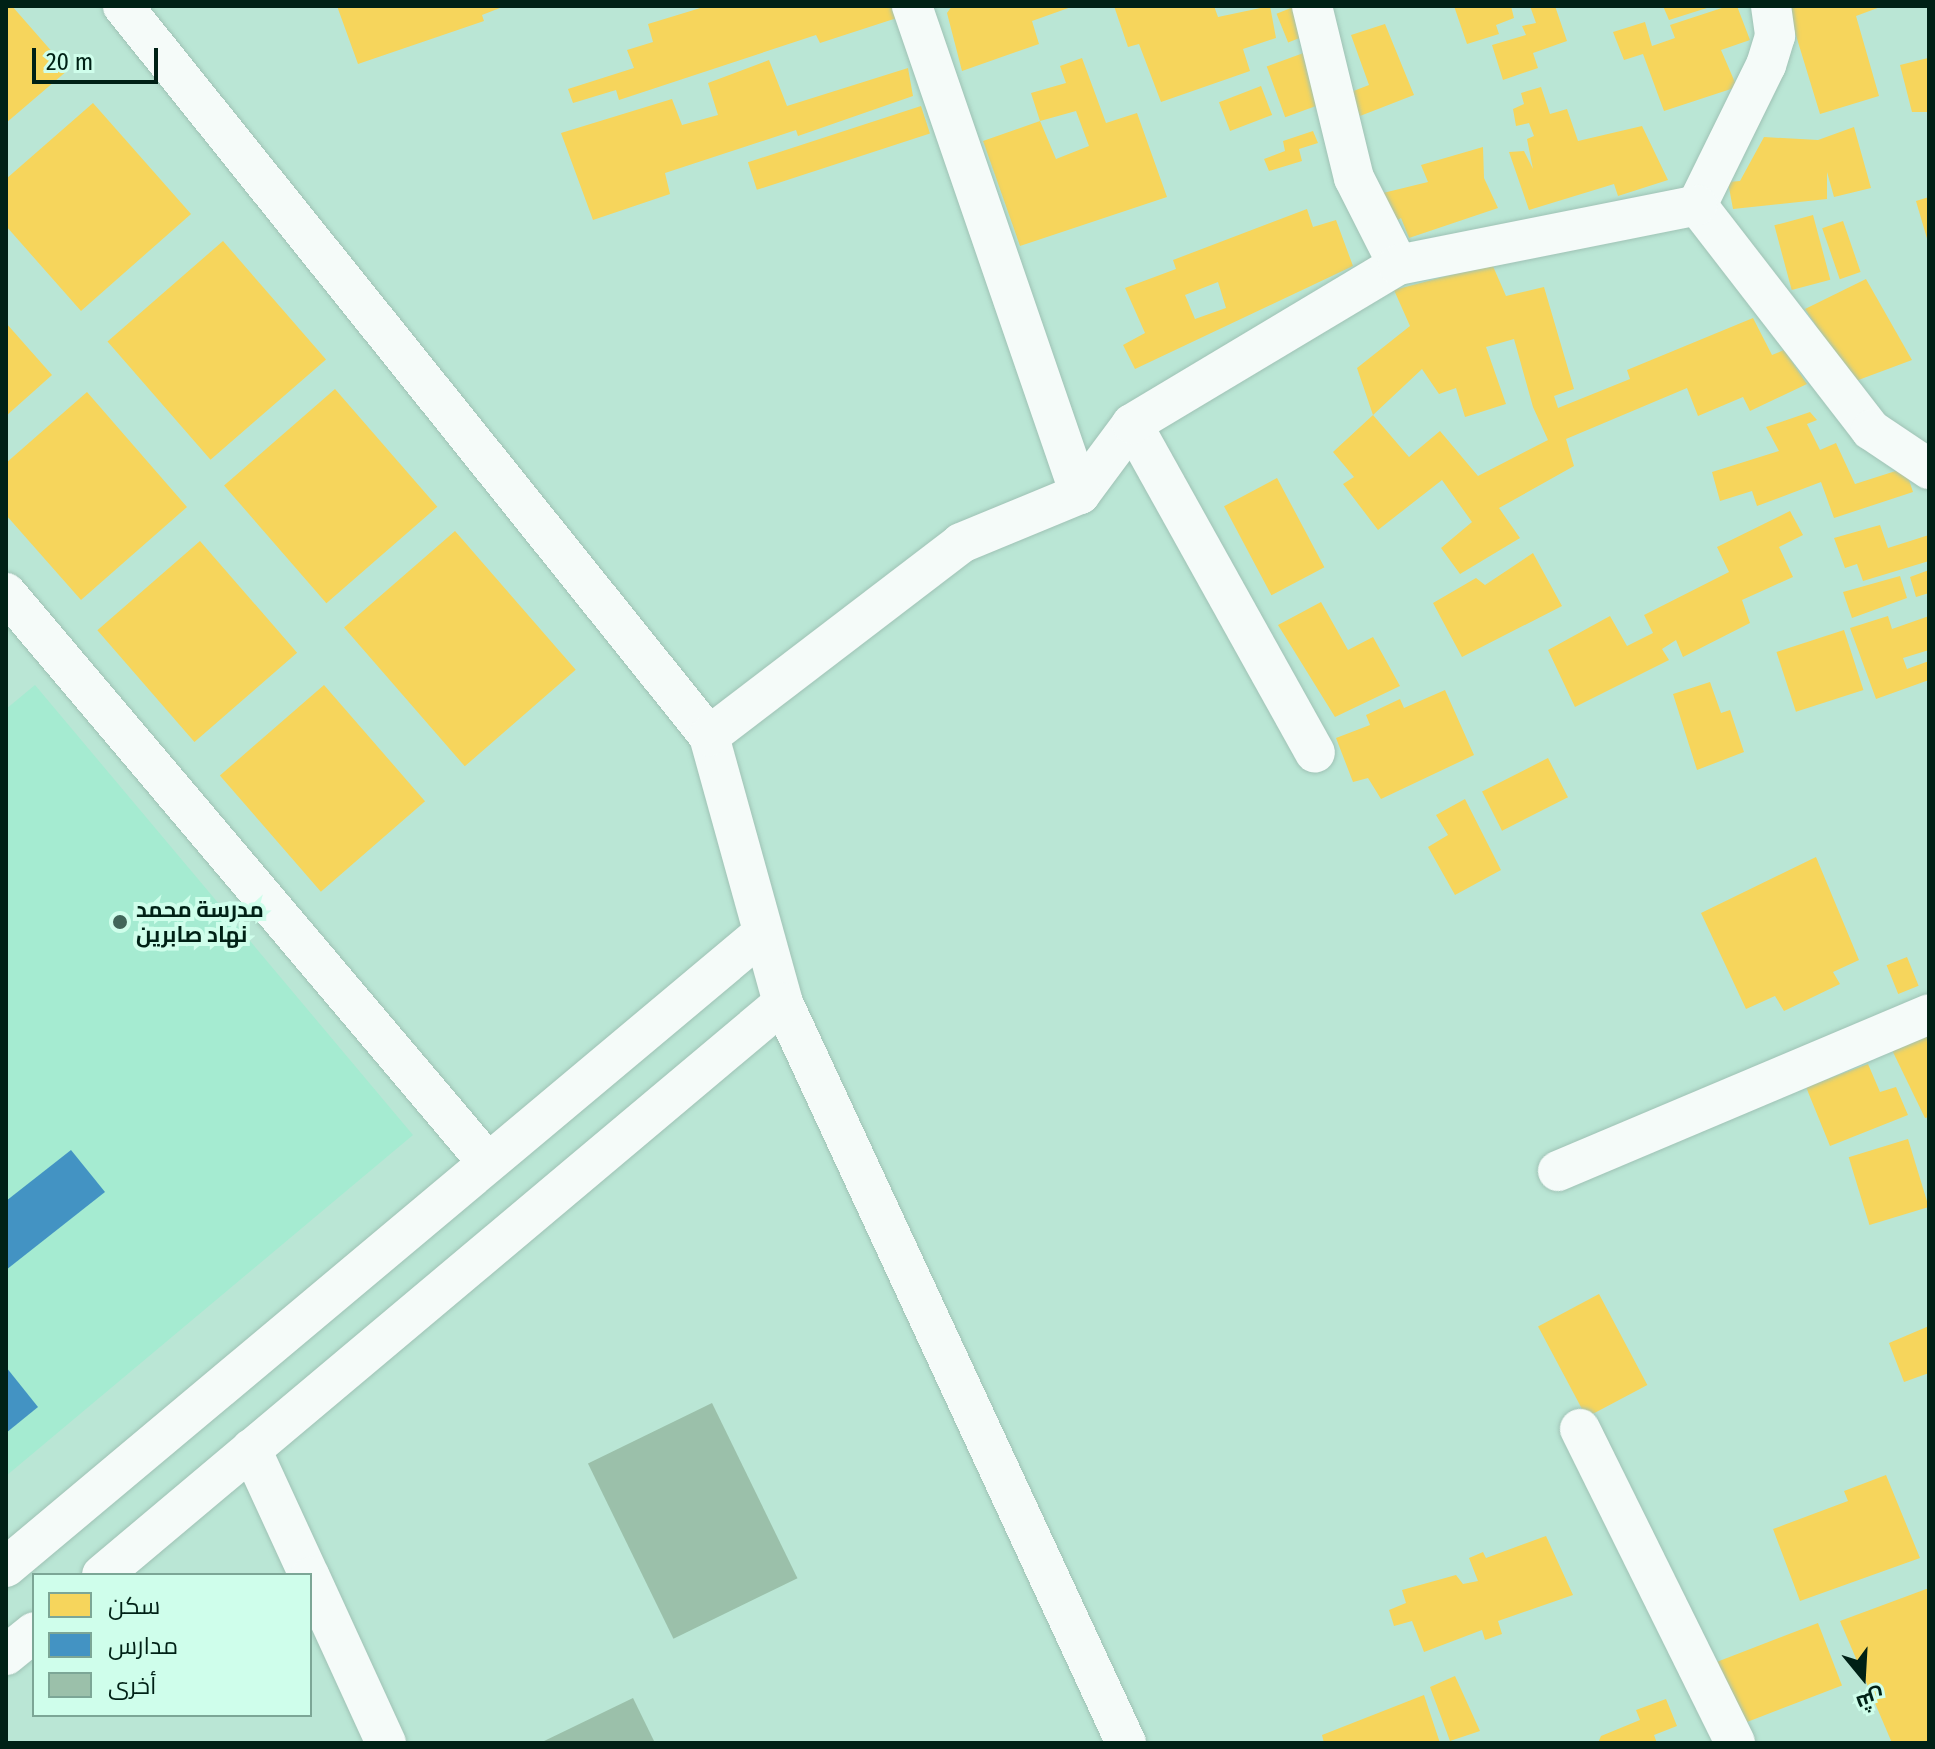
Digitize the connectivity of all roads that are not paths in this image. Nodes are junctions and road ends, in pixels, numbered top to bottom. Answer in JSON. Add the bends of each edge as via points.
{"nodes":[{"id":1,"x":123,"y":6,"type":"edge"},
{"id":2,"x":912,"y":6,"type":"edge"},
{"id":3,"x":1312,"y":6,"type":"edge"},
{"id":4,"x":1771,"y":6,"type":"edge"},
{"id":5,"x":1697,"y":205,"type":"junction"},
{"id":6,"x":1398,"y":265,"type":"junction"},
{"id":7,"x":1132,"y":424,"type":"junction"},
{"id":8,"x":1929,"y":469,"type":"edge"},
{"id":9,"x":1080,"y":494,"type":"junction"},
{"id":10,"x":6,"y":593,"type":"edge"},
{"id":11,"x":709,"y":736,"type":"junction"},
{"id":12,"x":1315,"y":753,"type":"dead end"},
{"id":13,"x":763,"y":933,"type":"junction"},
{"id":14,"x":783,"y":1003,"type":"junction"},
{"id":15,"x":1929,"y":1014,"type":"edge"},
{"id":16,"x":488,"y":1163,"type":"junction"},
{"id":17,"x":1558,"y":1171,"type":"dead end"},
{"id":18,"x":1580,"y":1429,"type":"dead end"},
{"id":19,"x":251,"y":1449,"type":"junction"},
{"id":20,"x":6,"y":1567,"type":"edge"},
{"id":21,"x":104,"y":1573,"type":"edge"},
{"id":22,"x":309,"y":1573,"type":"edge"},
{"id":23,"x":312,"y":1580,"type":"edge"},
{"id":24,"x":32,"y":1634,"type":"edge"},
{"id":25,"x":6,"y":1655,"type":"edge"},
{"id":26,"x":386,"y":1743,"type":"edge"},
{"id":27,"x":1126,"y":1743,"type":"edge"},
{"id":28,"x":1735,"y":1743,"type":"edge"}],
"edges":[{"from":1,"to":11,"type":"street"},
{"from":2,"to":9,"type":"street"},
{"from":3,"to":6,"type":"street","via":[[1354,178]]},
{"from":4,"to":5,"type":"street","via":[[1775,36],[1766,65]]},
{"from":5,"to":6,"type":"street"},
{"from":5,"to":8,"type":"street","via":[[1871,430]]},
{"from":6,"to":7,"type":"street"},
{"from":7,"to":9,"type":"street"},
{"from":7,"to":12,"type":"street"},
{"from":9,"to":11,"type":"street","via":[[961,543]]},
{"from":10,"to":16,"type":"street"},
{"from":11,"to":13,"type":"street"},
{"from":13,"to":14,"type":"street"},
{"from":13,"to":16,"type":"street"},
{"from":14,"to":19,"type":"street"},
{"from":14,"to":27,"type":"street"},
{"from":15,"to":17,"type":"street"},
{"from":16,"to":20,"type":"street"},
{"from":18,"to":28,"type":"street"},
{"from":19,"to":21,"type":"street"},
{"from":19,"to":22,"type":"street"},
{"from":23,"to":26,"type":"street"},
{"from":24,"to":25,"type":"street"}]}
